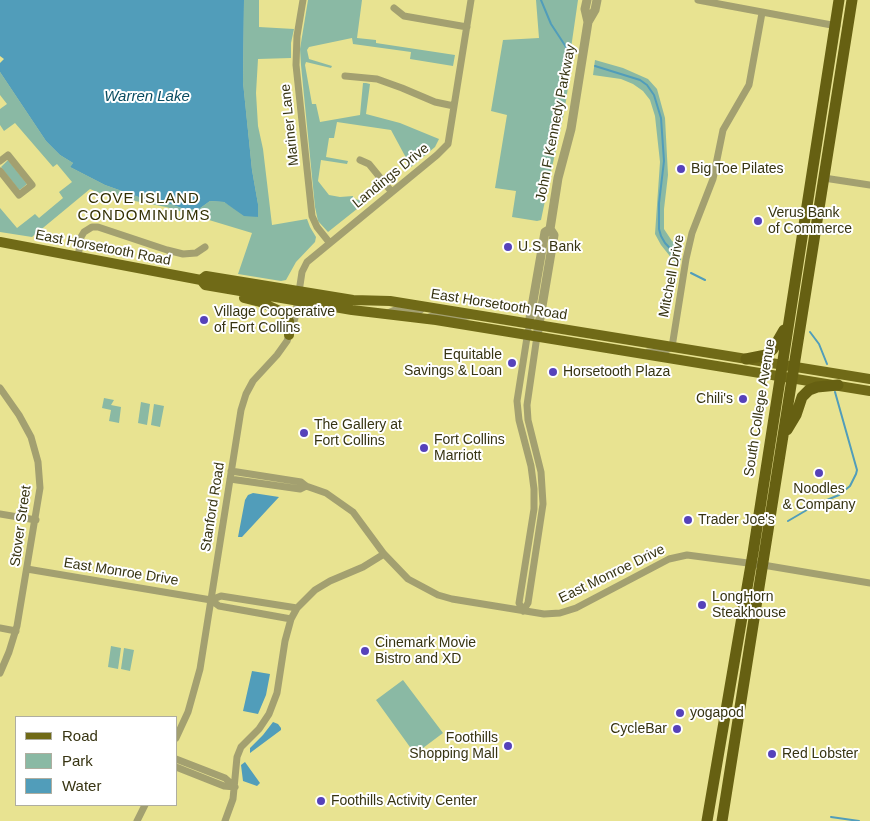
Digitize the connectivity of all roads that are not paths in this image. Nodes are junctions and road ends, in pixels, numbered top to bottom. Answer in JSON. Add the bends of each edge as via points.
{"nodes":[{"id":1,"x":304,"y":0,"type":"edge"},
{"id":2,"x":471,"y":0,"type":"edge"},
{"id":3,"x":587,"y":0,"type":"edge"},
{"id":4,"x":597,"y":0,"type":"edge"},
{"id":5,"x":698,"y":0,"type":"edge"},
{"id":6,"x":839,"y":0,"type":"edge"},
{"id":7,"x":852,"y":0,"type":"edge"},
{"id":8,"x":394,"y":8,"type":"dead end"},
{"id":9,"x":762,"y":13,"type":"junction"},
{"id":10,"x":588,"y":22,"type":"junction"},
{"id":11,"x":835,"y":26,"type":"junction"},
{"id":12,"x":467,"y":27,"type":"junction"},
{"id":13,"x":847,"y":28,"type":"junction"},
{"id":14,"x":345,"y":76,"type":"dead end"},
{"id":15,"x":454,"y":106,"type":"junction"},
{"id":16,"x":820,"y":120,"type":"junction"},
{"id":17,"x":360,"y":160,"type":"dead end"},
{"id":18,"x":0,"y":162,"type":"edge"},
{"id":19,"x":0,"y":172,"type":"edge"},
{"id":20,"x":824,"y":178,"type":"junction"},
{"id":21,"x":3,"y":180,"type":"edge"},
{"id":22,"x":870,"y":185,"type":"edge"},
{"id":23,"x":391,"y":191,"type":"junction"},
{"id":24,"x":806,"y":205,"type":"junction"},
{"id":25,"x":0,"y":242,"type":"edge"},
{"id":26,"x":329,"y":242,"type":"junction"},
{"id":27,"x":205,"y":247,"type":"dead end"},
{"id":28,"x":812,"y":253,"type":"junction"},
{"id":29,"x":78,"y":257,"type":"junction"},
{"id":30,"x":203,"y":283,"type":"junction"},
{"id":31,"x":299,"y":296,"type":"junction"},
{"id":32,"x":424,"y":307,"type":"junction"},
{"id":33,"x":388,"y":313,"type":"junction"},
{"id":34,"x":473,"y":315,"type":"junction"},
{"id":35,"x":425,"y":318,"type":"junction"},
{"id":36,"x":788,"y":324,"type":"junction"},
{"id":37,"x":535,"y":325,"type":"junction"},
{"id":38,"x":289,"y":335,"type":"junction"},
{"id":39,"x":532,"y":336,"type":"junction"},
{"id":40,"x":672,"y":347,"type":"junction"},
{"id":41,"x":639,"y":353,"type":"junction"},
{"id":42,"x":746,"y":359,"type":"junction"},
{"id":43,"x":780,"y":370,"type":"junction"},
{"id":44,"x":794,"y":372,"type":"junction"},
{"id":45,"x":870,"y":379,"type":"edge"},
{"id":46,"x":838,"y":386,"type":"junction"},
{"id":47,"x":0,"y":388,"type":"edge"},
{"id":48,"x":870,"y":391,"type":"edge"},
{"id":49,"x":784,"y":436,"type":"junction"},
{"id":50,"x":231,"y":471,"type":"junction"},
{"id":51,"x":230,"y":479,"type":"junction"},
{"id":52,"x":306,"y":486,"type":"junction"},
{"id":53,"x":0,"y":514,"type":"edge"},
{"id":54,"x":36,"y":520,"type":"junction"},
{"id":55,"x":384,"y":554,"type":"junction"},
{"id":56,"x":750,"y":564,"type":"junction"},
{"id":57,"x":763,"y":565,"type":"junction"},
{"id":58,"x":27,"y":570,"type":"junction"},
{"id":59,"x":870,"y":582,"type":"edge"},
{"id":60,"x":211,"y":600,"type":"junction"},
{"id":61,"x":297,"y":608,"type":"junction"},
{"id":62,"x":523,"y":611,"type":"junction"},
{"id":63,"x":291,"y":618,"type":"junction"},
{"id":64,"x":0,"y":628,"type":"edge"},
{"id":65,"x":16,"y":630,"type":"junction"},
{"id":66,"x":0,"y":673,"type":"edge"},
{"id":67,"x":178,"y":734,"type":"edge"},
{"id":68,"x":178,"y":760,"type":"edge"},
{"id":69,"x":178,"y":768,"type":"edge"},
{"id":70,"x":235,"y":787,"type":"junction"},
{"id":71,"x":144,"y":806,"type":"edge"},
{"id":72,"x":137,"y":821,"type":"edge"},
{"id":73,"x":225,"y":821,"type":"edge"},
{"id":74,"x":706,"y":821,"type":"edge"},
{"id":75,"x":722,"y":821,"type":"edge"}],
"edges":[{"from":1,"to":26,"type":"street","name":"Mariner Lane","via":[[297,36],[296,65],[312,216]]},
{"from":2,"to":12,"type":"street","name":"Landings Drive"},
{"from":3,"to":10,"type":"street","name":"John F Kennedy Parkway"},
{"from":4,"to":10,"type":"street","name":"John F Kennedy Parkway"},
{"from":5,"to":9,"type":"street"},
{"from":6,"to":11,"type":"highway","name":"South College Avenue"},
{"from":7,"to":13,"type":"highway","name":"South College Avenue"},
{"from":8,"to":12,"type":"street","via":[[404,16]]},
{"from":9,"to":11,"type":"street"},
{"from":9,"to":40,"type":"street","name":"Mitchell Drive","via":[[749,85],[723,130],[713,179],[692,233]]},
{"from":10,"to":37,"type":"street","name":"John F Kennedy Parkway","via":[[571,129],[558,178],[550,229],[554,235]]},
{"from":11,"to":13,"type":"street"},
{"from":11,"to":16,"type":"highway","name":"South College Avenue"},
{"from":12,"to":15,"type":"street","name":"Landings Drive"},
{"from":13,"to":20,"type":"highway","name":"South College Avenue"},
{"from":14,"to":15,"type":"street","via":[[377,79],[435,102]]},
{"from":15,"to":23,"type":"street","name":"Landings Drive","via":[[444,149]]},
{"from":16,"to":20,"type":"highway","via":[[825,133],[819,169]]},
{"from":16,"to":24,"type":"highway","name":"South College Avenue"},
{"from":17,"to":23,"type":"street","via":[[366,161]]},
{"from":18,"to":21,"type":"street","via":[[8,155],[32,185],[19,195]]},
{"from":19,"to":21,"type":"street"},
{"from":20,"to":22,"type":"street"},
{"from":20,"to":28,"type":"highway","name":"South College Avenue"},
{"from":23,"to":26,"type":"street","name":"Landings Drive"},
{"from":24,"to":28,"type":"highway","via":[[811,211]]},
{"from":24,"to":36,"type":"highway","name":"South College Avenue"},
{"from":25,"to":29,"type":"main road","name":"East Horsetooth Road"},
{"from":26,"to":31,"type":"street","name":"Landings Drive","via":[[307,262],[302,272]]},
{"from":27,"to":29,"type":"street","via":[[196,253],[183,254],[92,227],[81,237]]},
{"from":28,"to":44,"type":"highway","name":"South College Avenue"},
{"from":29,"to":30,"type":"main road","name":"East Horsetooth Road"},
{"from":30,"to":31,"type":"main road","name":"East Horsetooth Road"},
{"from":30,"to":38,"type":"main road","via":[[209,291],[260,302],[282,312],[289,321]]},
{"from":31,"to":32,"type":"main road","name":"East Horsetooth Road","via":[[390,301]]},
{"from":31,"to":33,"type":"main road","name":"East Horsetooth Road","via":[[352,310]]},
{"from":31,"to":38,"type":"street","name":"Stanford Road"},
{"from":32,"to":33,"type":"street","via":[[417,313],[395,310]]},
{"from":32,"to":34,"type":"main road","name":"East Horsetooth Road"},
{"from":33,"to":35,"type":"main road","name":"East Horsetooth Road"},
{"from":34,"to":35,"type":"street","via":[[438,314]]},
{"from":34,"to":37,"type":"main road","name":"East Horsetooth Road"},
{"from":35,"to":39,"type":"main road","name":"East Horsetooth Road"},
{"from":36,"to":42,"type":"highway","via":[[766,355]]},
{"from":36,"to":43,"type":"highway","name":"South College Avenue"},
{"from":37,"to":39,"type":"street","name":"John F Kennedy Parkway"},
{"from":37,"to":40,"type":"main road","name":"East Horsetooth Road"},
{"from":38,"to":50,"type":"street","name":"Stanford Road","via":[[246,394]]},
{"from":39,"to":41,"type":"main road","name":"East Horsetooth Road"},
{"from":39,"to":62,"type":"street","name":"John F Kennedy Parkway","via":[[517,395],[517,409],[531,466],[534,501],[520,603]]},
{"from":40,"to":41,"type":"street","via":[[663,352]]},
{"from":40,"to":42,"type":"main road","name":"East Horsetooth Road"},
{"from":41,"to":43,"type":"main road","name":"East Horsetooth Road"},
{"from":42,"to":43,"type":"main road","name":"East Horsetooth Road"},
{"from":43,"to":44,"type":"main road","name":"East Horsetooth Road"},
{"from":43,"to":56,"type":"highway","name":"South College Avenue"},
{"from":44,"to":45,"type":"main road"},
{"from":44,"to":46,"type":"main road"},
{"from":44,"to":49,"type":"highway","name":"South College Avenue"},
{"from":46,"to":48,"type":"main road"},
{"from":46,"to":49,"type":"highway","via":[[809,390],[802,397]]},
{"from":47,"to":54,"type":"street","name":"Stover Street","via":[[27,428],[35,449],[40,474]]},
{"from":49,"to":57,"type":"highway","name":"South College Avenue"},
{"from":50,"to":51,"type":"street","name":"Stanford Road"},
{"from":50,"to":52,"type":"street","name":"East Monroe Drive","via":[[301,482]]},
{"from":51,"to":52,"type":"street","name":"East Monroe Drive","via":[[300,489]]},
{"from":51,"to":60,"type":"street","name":"Stanford Road"},
{"from":52,"to":55,"type":"street","name":"East Monroe Drive","via":[[326,493],[346,506]]},
{"from":53,"to":54,"type":"street"},
{"from":54,"to":58,"type":"street","name":"Stover Street"},
{"from":55,"to":61,"type":"street","via":[[315,590]]},
{"from":55,"to":62,"type":"street","name":"East Monroe Drive","via":[[408,580],[438,596]]},
{"from":56,"to":57,"type":"street","name":"East Monroe Drive"},
{"from":56,"to":62,"type":"street","name":"East Monroe Drive","via":[[694,555],[678,556],[567,612],[544,614]]},
{"from":56,"to":74,"type":"highway","name":"South College Avenue"},
{"from":57,"to":59,"type":"street","name":"East Monroe Drive"},
{"from":57,"to":75,"type":"highway","name":"South College Avenue"},
{"from":58,"to":60,"type":"street","name":"East Monroe Drive"},
{"from":58,"to":65,"type":"street","name":"Stover Street"},
{"from":60,"to":61,"type":"street","name":"East Monroe Drive","via":[[221,596]]},
{"from":60,"to":63,"type":"street","name":"East Monroe Drive","via":[[219,606]]},
{"from":60,"to":67,"type":"street","name":"Stanford Road","via":[[200,669]]},
{"from":61,"to":63,"type":"street"},
{"from":63,"to":70,"type":"street","via":[[277,693],[266,721],[239,750],[235,763]]},
{"from":64,"to":65,"type":"street"},
{"from":65,"to":66,"type":"street","name":"Stover Street"},
{"from":68,"to":70,"type":"street","via":[[224,778]]},
{"from":69,"to":70,"type":"street","via":[[224,786]]},
{"from":70,"to":73,"type":"street"},
{"from":71,"to":72,"type":"street"}]}
